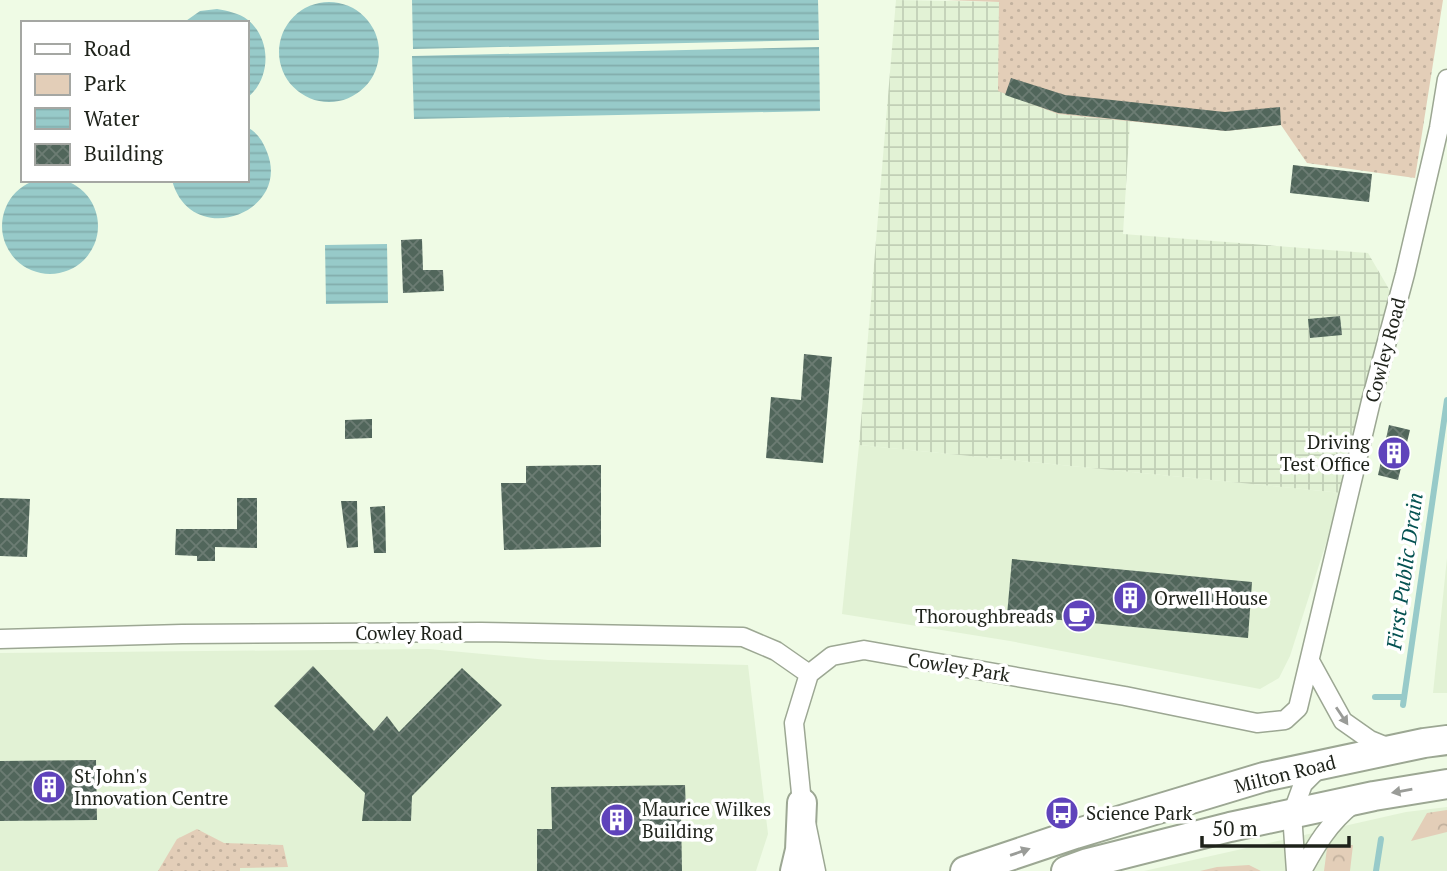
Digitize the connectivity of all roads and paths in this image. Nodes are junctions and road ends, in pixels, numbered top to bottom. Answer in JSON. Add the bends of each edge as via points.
{"nodes":[{"id":1,"x":1447,"y":79,"type":"edge"},
{"id":2,"x":0,"y":639,"type":"edge"},
{"id":3,"x":1310,"y":661,"type":"junction"},
{"id":4,"x":809,"y":674,"type":"junction"},
{"id":5,"x":1301,"y":699,"type":"joint"},
{"id":6,"x":1447,"y":740,"type":"edge"},
{"id":7,"x":1394,"y":749,"type":"junction"},
{"id":8,"x":1321,"y":765,"type":"junction"},
{"id":9,"x":1447,"y":784,"type":"edge"},
{"id":10,"x":1358,"y":800,"type":"junction"},
{"id":11,"x":802,"y":803,"type":"junction"},
{"id":12,"x":1292,"y":814,"type":"junction"},
{"id":13,"x":1075,"y":834,"type":"junction"},
{"id":14,"x":795,"y":871,"type":"edge"},
{"id":15,"x":816,"y":871,"type":"edge"},
{"id":16,"x":965,"y":871,"type":"edge"},
{"id":17,"x":1066,"y":871,"type":"edge"},
{"id":18,"x":1296,"y":871,"type":"edge"},
{"id":19,"x":1302,"y":871,"type":"edge"}],
"edges":[{"from":1,"to":3,"type":"street","name":"Cowley Road","via":[[1405,274]]},
{"from":2,"to":4,"type":"street","name":"Cowley Road","via":[[481,632],[743,637],[776,651]]},
{"from":3,"to":5,"type":"street","name":"Cowley Road"},
{"from":3,"to":7,"type":"street","one_way":true,"via":[[1343,721],[1370,740]]},
{"from":4,"to":5,"type":"street","name":"Cowley Park","via":[[832,656],[864,650],[1257,723],[1285,720]]},
{"from":4,"to":11,"type":"street","via":[[794,723]]},
{"from":6,"to":7,"type":"main road","name":"Milton Road"},
{"from":7,"to":8,"type":"main road","name":"Milton Road"},
{"from":8,"to":12,"type":"street","via":[[1303,784]]},
{"from":8,"to":13,"type":"main road","name":"Milton Road","via":[[1264,777]]},
{"from":9,"to":10,"type":"main road","name":"Milton Road","one_way":true},
{"from":10,"to":12,"type":"main road","name":"Milton Road"},
{"from":10,"to":19,"type":"street","via":[[1336,817]]},
{"from":11,"to":14,"type":"main road"},
{"from":11,"to":15,"type":"street"},
{"from":12,"to":13,"type":"main road","via":[[1283,805],[1244,801]]},
{"from":12,"to":17,"type":"main road","name":"Milton Road"},
{"from":12,"to":18,"type":"street"},
{"from":16,"to":13,"type":"main road","name":"Milton Road","one_way":true}]}
